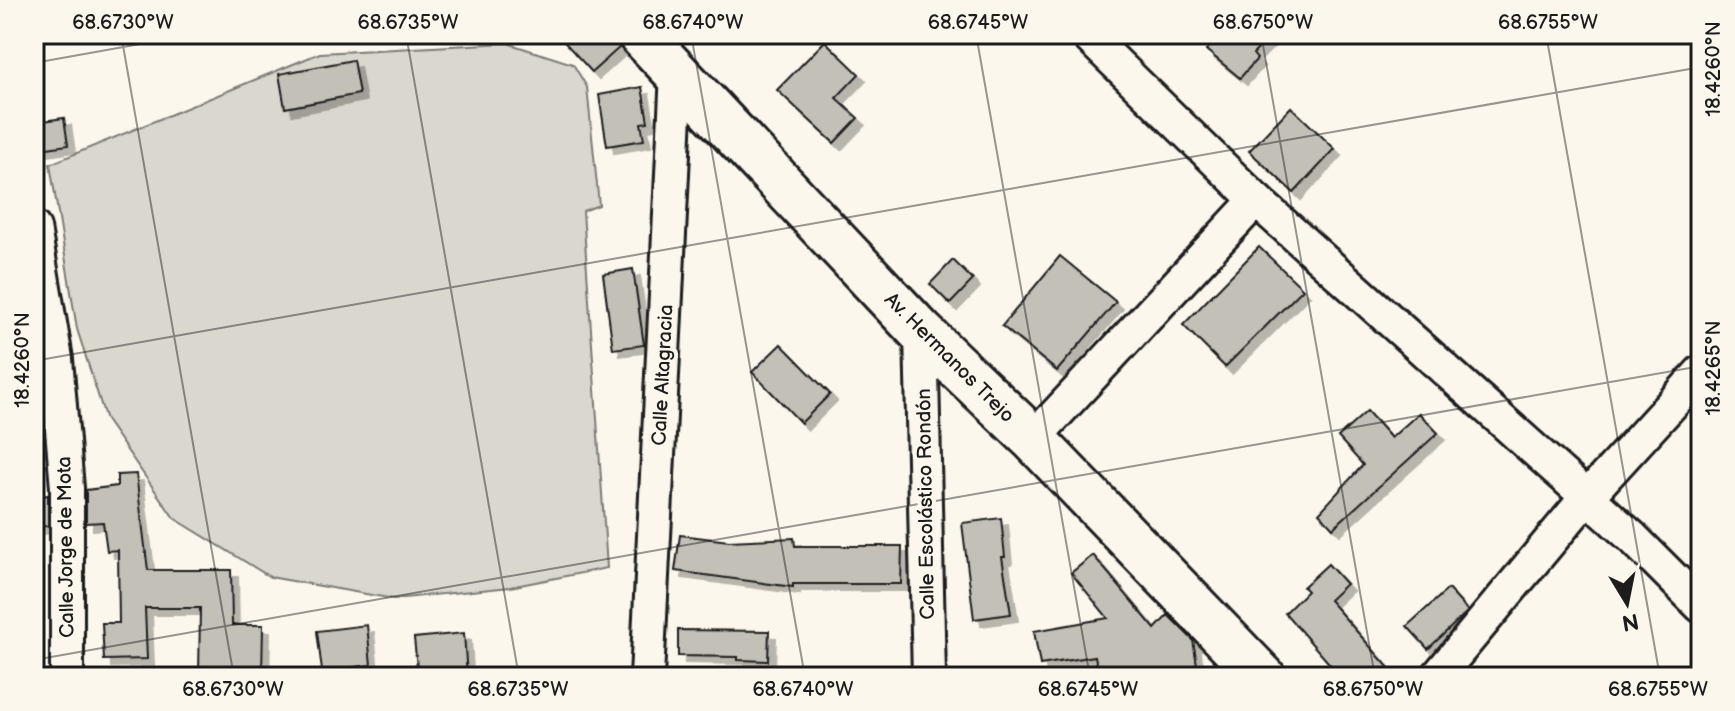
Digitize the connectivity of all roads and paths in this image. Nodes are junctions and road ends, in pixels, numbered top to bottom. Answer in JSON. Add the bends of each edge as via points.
{"nodes":[{"id":1,"x":640,"y":34,"type":"edge"},
{"id":2,"x":1102,"y":39,"type":"edge"},
{"id":3,"x":677,"y":73,"type":"junction"},
{"id":4,"x":1256,"y":200,"type":"junction"},
{"id":5,"x":34,"y":228,"type":"edge"},
{"id":6,"x":921,"y":332,"type":"junction"},
{"id":7,"x":1701,"y":372,"type":"edge"},
{"id":8,"x":1033,"y":439,"type":"junction"},
{"id":9,"x":1586,"y":498,"type":"junction"},
{"id":10,"x":1701,"y":606,"type":"edge"},
{"id":11,"x":67,"y":677,"type":"edge"},
{"id":12,"x":647,"y":677,"type":"edge"},
{"id":13,"x":929,"y":677,"type":"edge"},
{"id":14,"x":1263,"y":677,"type":"edge"},
{"id":15,"x":1437,"y":677,"type":"edge"}],
"edges":[{"from":1,"to":3,"type":"main road","name":"Av. Hermanos Trejo"},
{"from":2,"to":4,"type":"street"},
{"from":3,"to":6,"type":"main road","name":"Av. Hermanos Trejo"},
{"from":3,"to":12,"type":"street","name":"Calle Altagracia"},
{"from":4,"to":8,"type":"street"},
{"from":4,"to":9,"type":"street"},
{"from":5,"to":11,"type":"street","name":"Calle Jorge de Mota","via":[[56,359],[67,488]]},
{"from":6,"to":8,"type":"main road","name":"Av. Hermanos Trejo"},
{"from":6,"to":13,"type":"street","name":"Calle Escolástico Rondón"},
{"from":7,"to":9,"type":"street"},
{"from":8,"to":14,"type":"main road","name":"Av. Hermanos Trejo"},
{"from":9,"to":10,"type":"street"},
{"from":9,"to":15,"type":"street"}]}
